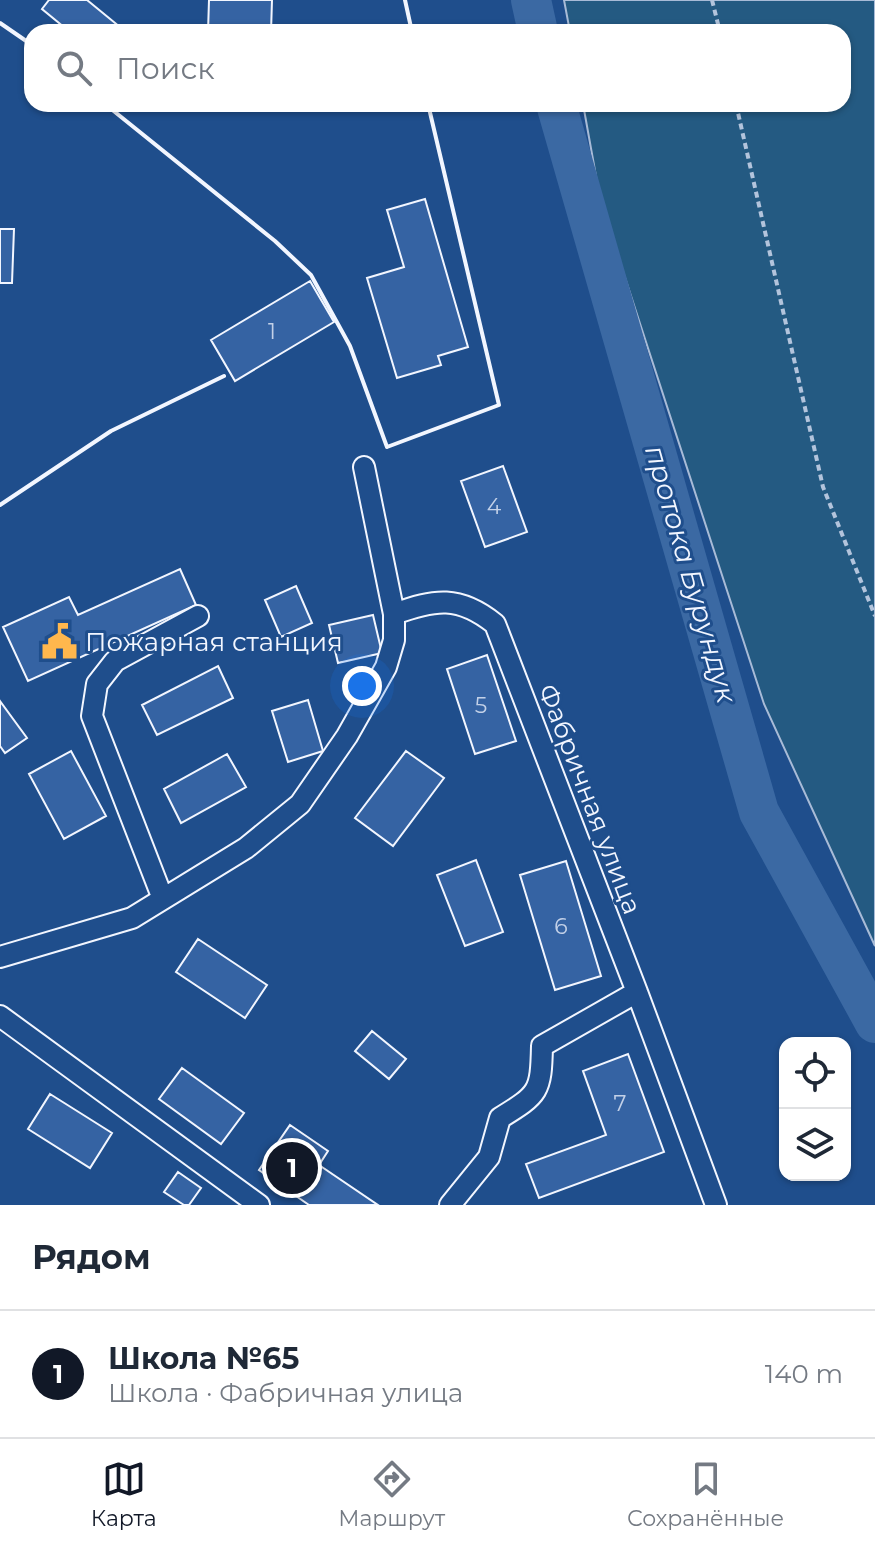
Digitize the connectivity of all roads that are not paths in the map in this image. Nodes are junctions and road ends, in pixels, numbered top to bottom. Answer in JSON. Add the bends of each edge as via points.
{"nodes":[{"id":1,"x":364,"y":467,"type":"dead end"},
{"id":2,"x":394,"y":614,"type":"junction"},
{"id":3,"x":198,"y":616,"type":"dead end"},
{"id":4,"x":163,"y":899,"type":"junction"},
{"id":5,"x":0,"y":957,"type":"edge"},
{"id":6,"x":637,"y":992,"type":"junction"},
{"id":7,"x":0,"y":1016,"type":"edge"},
{"id":8,"x":259,"y":1205,"type":"edge"},
{"id":9,"x":450,"y":1205,"type":"edge"},
{"id":10,"x":716,"y":1205,"type":"edge"}],
"edges":[{"from":1,"to":2,"type":"street"},
{"from":2,"to":4,"type":"street","via":[[386,667],[300,804],[246,848]]},
{"from":2,"to":6,"type":"street","name":"Фабричная улица","via":[[425,603],[458,603],[495,624]]},
{"from":3,"to":4,"type":"street","via":[[115,661],[97,684],[92,716]]},
{"from":4,"to":5,"type":"street","via":[[132,918]]},
{"from":6,"to":9,"type":"street","via":[[542,1046],[541,1082],[529,1101],[500,1118],[489,1157]]},
{"from":6,"to":10,"type":"street","name":"Фабричная улица"},
{"from":7,"to":8,"type":"street"}]}
